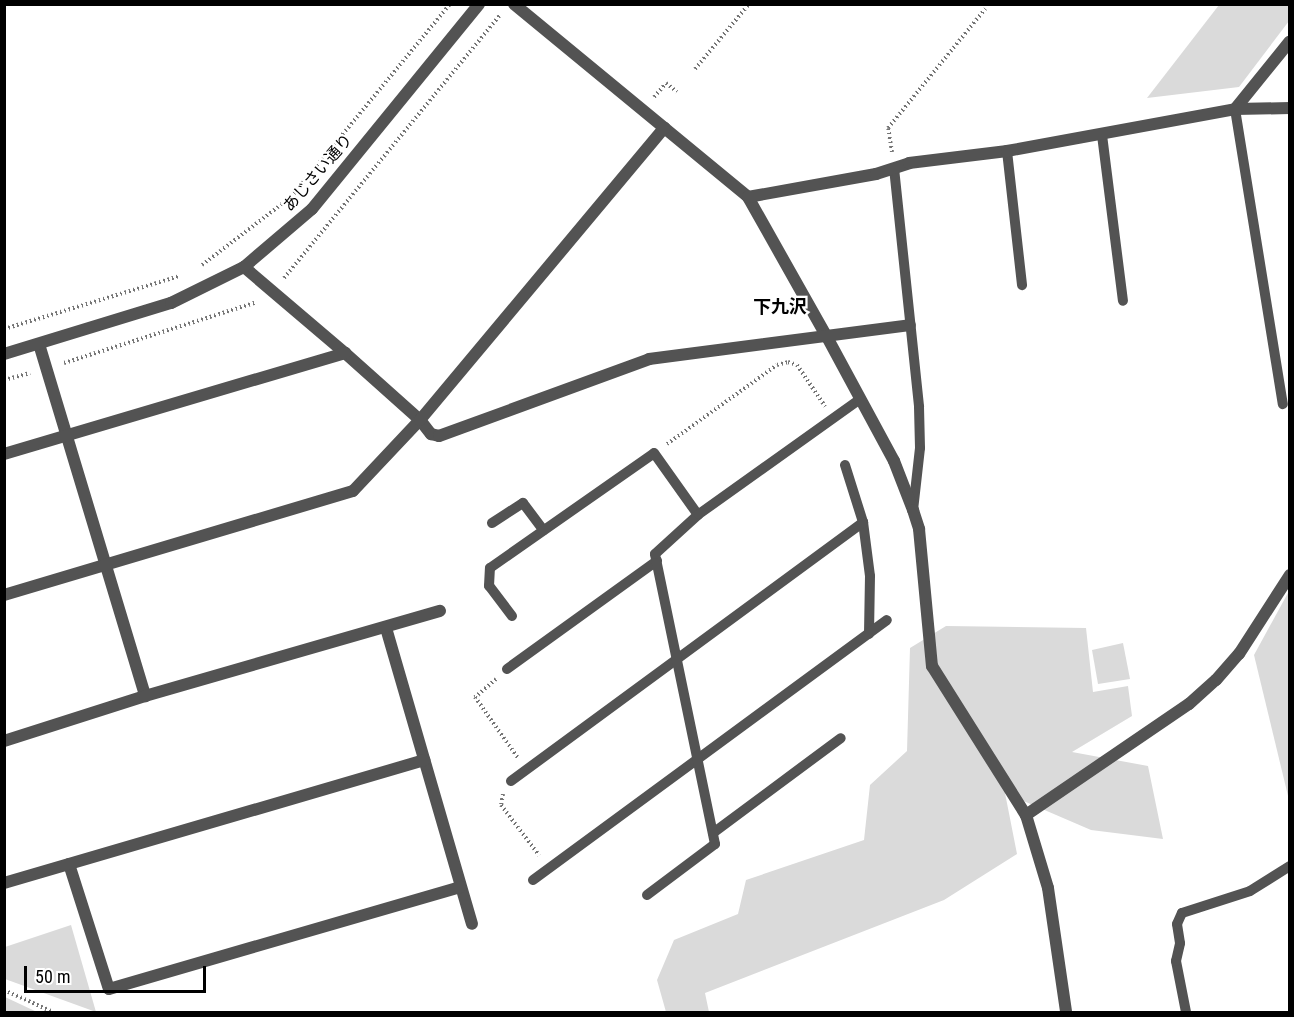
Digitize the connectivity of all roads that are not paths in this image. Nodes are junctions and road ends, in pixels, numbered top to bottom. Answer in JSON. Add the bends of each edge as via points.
{"nodes":[{"id":1,"x":479,"y":4,"type":"edge"},
{"id":2,"x":514,"y":4,"type":"edge"},
{"id":3,"x":1290,"y":41,"type":"edge"},
{"id":4,"x":1290,"y":108,"type":"edge"},
{"id":5,"x":1234,"y":110,"type":"junction"},
{"id":6,"x":664,"y":128,"type":"junction"},
{"id":7,"x":1102,"y":135,"type":"junction"},
{"id":8,"x":1006,"y":151,"type":"junction"},
{"id":9,"x":891,"y":161,"type":"junction"},
{"id":10,"x":747,"y":196,"type":"junction"},
{"id":11,"x":244,"y":267,"type":"junction"},
{"id":12,"x":1022,"y":285,"type":"dead end"},
{"id":13,"x":1123,"y":301,"type":"dead end"},
{"id":14,"x":910,"y":325,"type":"junction"},
{"id":15,"x":826,"y":337,"type":"junction"},
{"id":16,"x":39,"y":344,"type":"junction"},
{"id":17,"x":345,"y":353,"type":"junction"},
{"id":18,"x":4,"y":354,"type":"edge"},
{"id":19,"x":860,"y":399,"type":"junction"},
{"id":20,"x":1283,"y":404,"type":"dead end"},
{"id":21,"x":420,"y":420,"type":"junction"},
{"id":22,"x":64,"y":436,"type":"junction"},
{"id":23,"x":4,"y":454,"type":"edge"},
{"id":24,"x":845,"y":465,"type":"dead end"},
{"id":25,"x":913,"y":510,"type":"junction"},
{"id":26,"x":698,"y":515,"type":"junction"},
{"id":27,"x":863,"y":522,"type":"junction"},
{"id":28,"x":492,"y":523,"type":"dead end"},
{"id":29,"x":543,"y":530,"type":"junction"},
{"id":30,"x":657,"y":561,"type":"junction"},
{"id":31,"x":104,"y":566,"type":"junction"},
{"id":32,"x":1290,"y":575,"type":"edge"},
{"id":33,"x":4,"y":595,"type":"edge"},
{"id":34,"x":440,"y":611,"type":"dead end"},
{"id":35,"x":512,"y":616,"type":"dead end"},
{"id":36,"x":887,"y":620,"type":"dead end"},
{"id":37,"x":386,"y":628,"type":"junction"},
{"id":38,"x":869,"y":634,"type":"junction"},
{"id":39,"x":677,"y":660,"type":"junction"},
{"id":40,"x":507,"y":669,"type":"road end"},
{"id":41,"x":145,"y":696,"type":"junction"},
{"id":42,"x":841,"y":738,"type":"dead end"},
{"id":43,"x":4,"y":741,"type":"edge"},
{"id":44,"x":424,"y":760,"type":"junction"},
{"id":45,"x":698,"y":762,"type":"junction"},
{"id":46,"x":511,"y":781,"type":"road end"},
{"id":47,"x":1026,"y":815,"type":"junction"},
{"id":48,"x":713,"y":833,"type":"junction"},
{"id":49,"x":69,"y":864,"type":"junction"},
{"id":50,"x":1290,"y":866,"type":"edge"},
{"id":51,"x":533,"y":880,"type":"dead end"},
{"id":52,"x":4,"y":883,"type":"edge"},
{"id":53,"x":461,"y":887,"type":"junction"},
{"id":54,"x":646,"y":895,"type":"dead end"},
{"id":55,"x":472,"y":924,"type":"dead end"},
{"id":56,"x":1066,"y":1012,"type":"edge"},
{"id":57,"x":1186,"y":1012,"type":"edge"}],
"edges":[{"from":1,"to":11,"type":"street","name":"あじさい通り","via":[[312,209]]},
{"from":2,"to":6,"type":"street"},
{"from":3,"to":5,"type":"street"},
{"from":4,"to":5,"type":"street"},
{"from":5,"to":7,"type":"street"},
{"from":5,"to":20,"type":"lane"},
{"from":6,"to":10,"type":"street"},
{"from":6,"to":21,"type":"street"},
{"from":7,"to":8,"type":"street"},
{"from":7,"to":13,"type":"lane"},
{"from":8,"to":9,"type":"street"},
{"from":8,"to":12,"type":"lane"},
{"from":9,"to":10,"type":"street"},
{"from":9,"to":14,"type":"lane"},
{"from":10,"to":15,"type":"street"},
{"from":11,"to":16,"type":"street","name":"あじさい通り","via":[[171,303]]},
{"from":11,"to":17,"type":"street"},
{"from":14,"to":15,"type":"street"},
{"from":14,"to":25,"type":"lane","via":[[920,448]]},
{"from":15,"to":19,"type":"street"},
{"from":15,"to":21,"type":"street","via":[[649,359],[449,434],[431,434]]},
{"from":16,"to":18,"type":"street","name":"あじさい通り"},
{"from":16,"to":22,"type":"street"},
{"from":17,"to":21,"type":"street"},
{"from":17,"to":22,"type":"street"},
{"from":19,"to":25,"type":"street","via":[[894,461]]},
{"from":19,"to":26,"type":"lane"},
{"from":21,"to":31,"type":"street","via":[[353,491]]},
{"from":22,"to":23,"type":"street"},
{"from":22,"to":31,"type":"street"},
{"from":24,"to":27,"type":"lane"},
{"from":25,"to":47,"type":"street","via":[[919,530],[932,666]]},
{"from":26,"to":29,"type":"lane","via":[[654,453]]},
{"from":26,"to":30,"type":"lane","via":[[655,554]]},
{"from":27,"to":38,"type":"lane","via":[[870,576]]},
{"from":27,"to":39,"type":"lane"},
{"from":28,"to":29,"type":"lane","via":[[523,503]]},
{"from":29,"to":35,"type":"lane","via":[[490,568],[489,586]]},
{"from":30,"to":39,"type":"lane"},
{"from":30,"to":40,"type":"lane"},
{"from":31,"to":33,"type":"street"},
{"from":31,"to":41,"type":"street"},
{"from":32,"to":47,"type":"street","via":[[1239,654],[1216,680],[1189,704]]},
{"from":34,"to":37,"type":"street"},
{"from":36,"to":38,"type":"lane"},
{"from":37,"to":41,"type":"street"},
{"from":37,"to":44,"type":"street"},
{"from":38,"to":45,"type":"lane"},
{"from":39,"to":45,"type":"lane"},
{"from":39,"to":46,"type":"lane"},
{"from":41,"to":43,"type":"street"},
{"from":42,"to":48,"type":"lane"},
{"from":44,"to":49,"type":"street"},
{"from":44,"to":53,"type":"street"},
{"from":45,"to":48,"type":"lane"},
{"from":45,"to":51,"type":"lane"},
{"from":47,"to":56,"type":"street","via":[[1048,888]]},
{"from":48,"to":54,"type":"lane","via":[[715,844]]},
{"from":49,"to":52,"type":"street"},
{"from":49,"to":53,"type":"street","via":[[109,989]]},
{"from":50,"to":57,"type":"lane","via":[[1250,891],[1182,914],[1177,924],[1180,943],[1176,961]]},
{"from":53,"to":55,"type":"street"}]}
